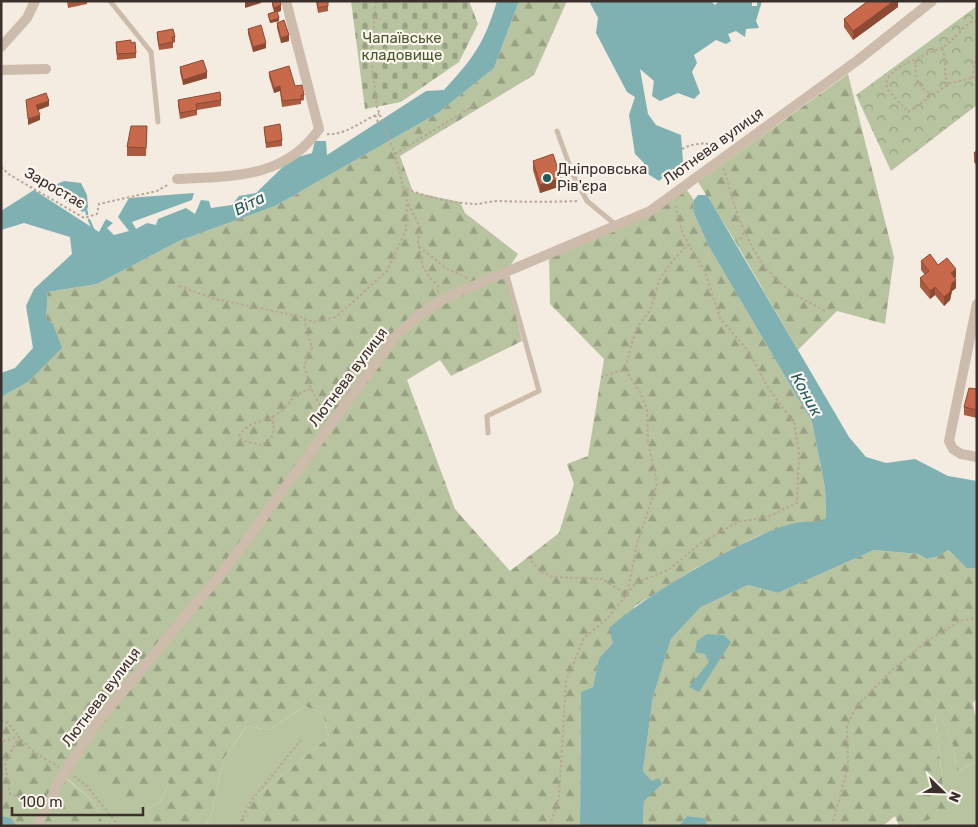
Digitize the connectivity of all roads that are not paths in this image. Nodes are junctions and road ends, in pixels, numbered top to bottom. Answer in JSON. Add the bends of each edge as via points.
{"nodes":[{"id":1,"x":34,"y":1,"type":"edge"},
{"id":2,"x":110,"y":1,"type":"edge"},
{"id":3,"x":286,"y":1,"type":"edge"},
{"id":4,"x":932,"y":1,"type":"edge"},
{"id":5,"x":1,"y":47,"type":"edge"},
{"id":6,"x":46,"y":69,"type":"dead end"},
{"id":7,"x":1,"y":70,"type":"edge"},
{"id":8,"x":158,"y":122,"type":"dead end"},
{"id":9,"x":557,"y":131,"type":"dead end"},
{"id":10,"x":177,"y":179,"type":"road end"},
{"id":11,"x":616,"y":225,"type":"junction"},
{"id":12,"x":506,"y":272,"type":"junction"},
{"id":13,"x":977,"y":304,"type":"edge"},
{"id":14,"x":972,"y":349,"type":"edge"},
{"id":15,"x":488,"y":433,"type":"dead end"},
{"id":16,"x":977,"y":458,"type":"edge"},
{"id":17,"x":37,"y":826,"type":"edge"}],
"edges":[{"from":1,"to":5,"type":"street","via":[[26,18]]},
{"from":2,"to":8,"type":"lane","via":[[151,52]]},
{"from":3,"to":10,"type":"street","via":[[319,129],[311,141],[270,169]]},
{"from":4,"to":11,"type":"street","name":"Лютнева вулиця","via":[[858,60],[650,211]]},
{"from":6,"to":7,"type":"street"},
{"from":9,"to":11,"type":"lane","via":[[586,201]]},
{"from":11,"to":12,"type":"street","name":"Лютнева вулиця"},
{"from":12,"to":15,"type":"lane","via":[[539,391],[486,416]]},
{"from":12,"to":17,"type":"street","name":"Лютнева вулиця","via":[[447,297],[418,316],[394,338],[229,564],[119,694],[66,771]]},
{"from":13,"to":14,"type":"street"},
{"from":14,"to":16,"type":"street","via":[[950,440],[952,449]]}]}
